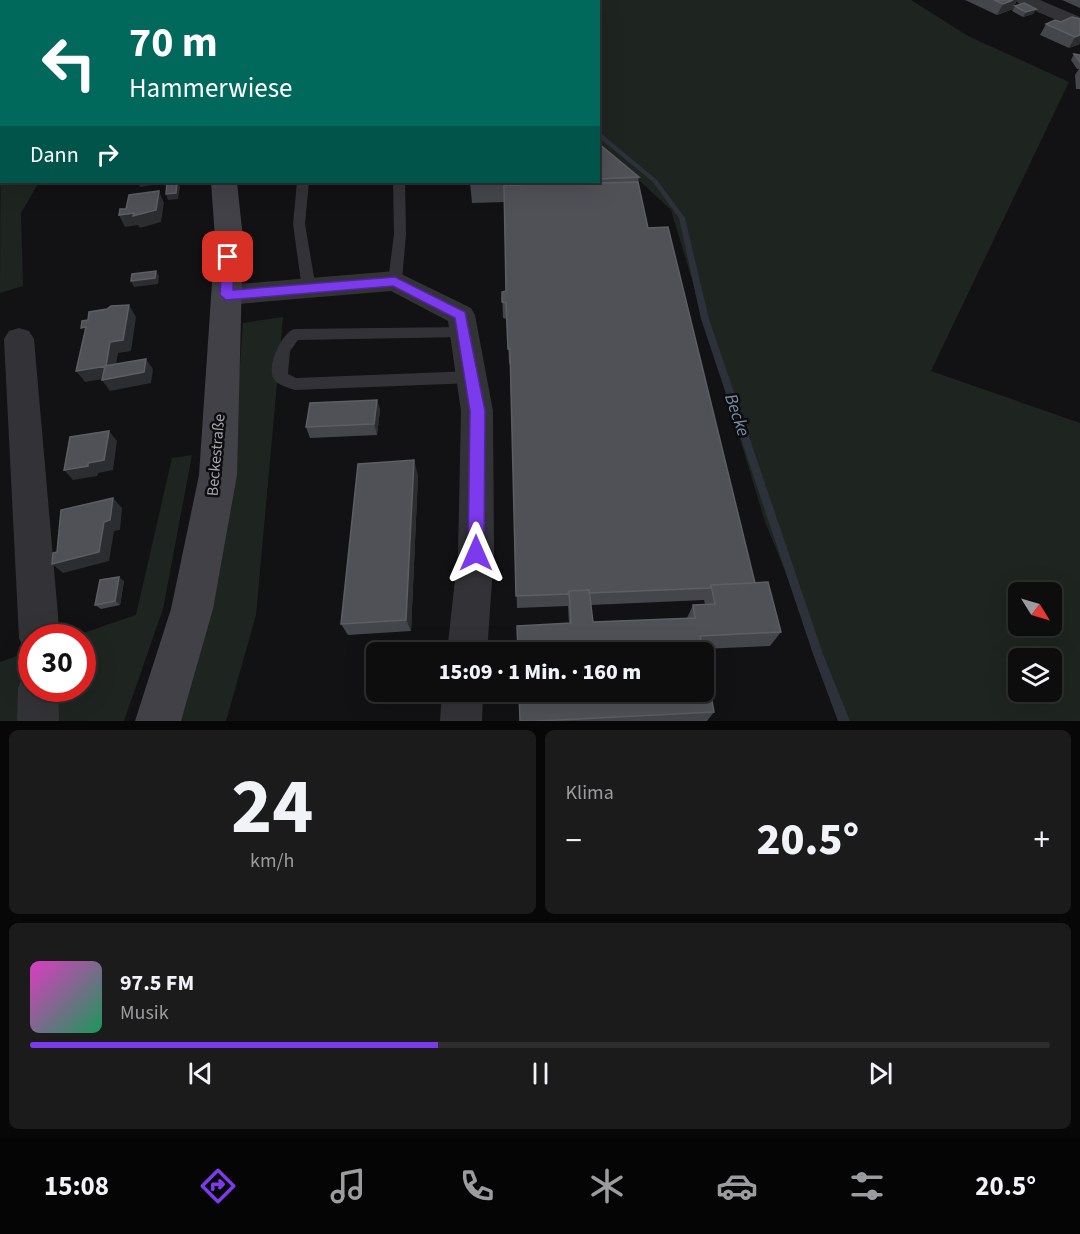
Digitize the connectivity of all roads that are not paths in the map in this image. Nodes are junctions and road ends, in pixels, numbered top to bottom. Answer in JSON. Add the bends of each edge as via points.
{"nodes":[{"id":1,"x":1025,"y":0,"type":"edge"},
{"id":2,"x":1080,"y":24,"type":"edge"},
{"id":3,"x":224,"y":183,"type":"edge"},
{"id":4,"x":303,"y":183,"type":"edge"},
{"id":5,"x":399,"y":183,"type":"edge"},
{"id":6,"x":395,"y":281,"type":"junction"},
{"id":7,"x":309,"y":289,"type":"junction"},
{"id":8,"x":226,"y":295,"type":"junction"},
{"id":9,"x":464,"y":332,"type":"junction"},
{"id":10,"x":19,"y":339,"type":"dead end"},
{"id":11,"x":472,"y":377,"type":"junction"},
{"id":12,"x":39,"y":624,"type":"edge"},
{"id":13,"x":468,"y":642,"type":"edge"},
{"id":14,"x":38,"y":702,"type":"edge"},
{"id":15,"x":462,"y":702,"type":"edge"},
{"id":16,"x":38,"y":721,"type":"edge"},
{"id":17,"x":158,"y":721,"type":"edge"},
{"id":18,"x":460,"y":721,"type":"edge"}],
"edges":[{"from":1,"to":2,"type":"street"},
{"from":3,"to":8,"type":"main road","name":"Beckestraße","via":[[229,238]]},
{"from":4,"to":7,"type":"lane","via":[[299,224]]},
{"from":5,"to":6,"type":"lane","via":[[400,234]]},
{"from":6,"to":7,"type":"street"},
{"from":6,"to":9,"type":"street","via":[[461,315]]},
{"from":7,"to":8,"type":"street"},
{"from":8,"to":17,"type":"main road","name":"Beckestraße","via":[[218,475],[192,609]]},
{"from":9,"to":11,"type":"street"},
{"from":9,"to":11,"type":"lane","via":[[294,335],[283,350],[280,378],[295,384]]},
{"from":10,"to":12,"type":"street"},
{"from":11,"to":13,"type":"street","via":[[477,411],[476,553]]},
{"from":14,"to":16,"type":"street"},
{"from":15,"to":18,"type":"street"}]}
